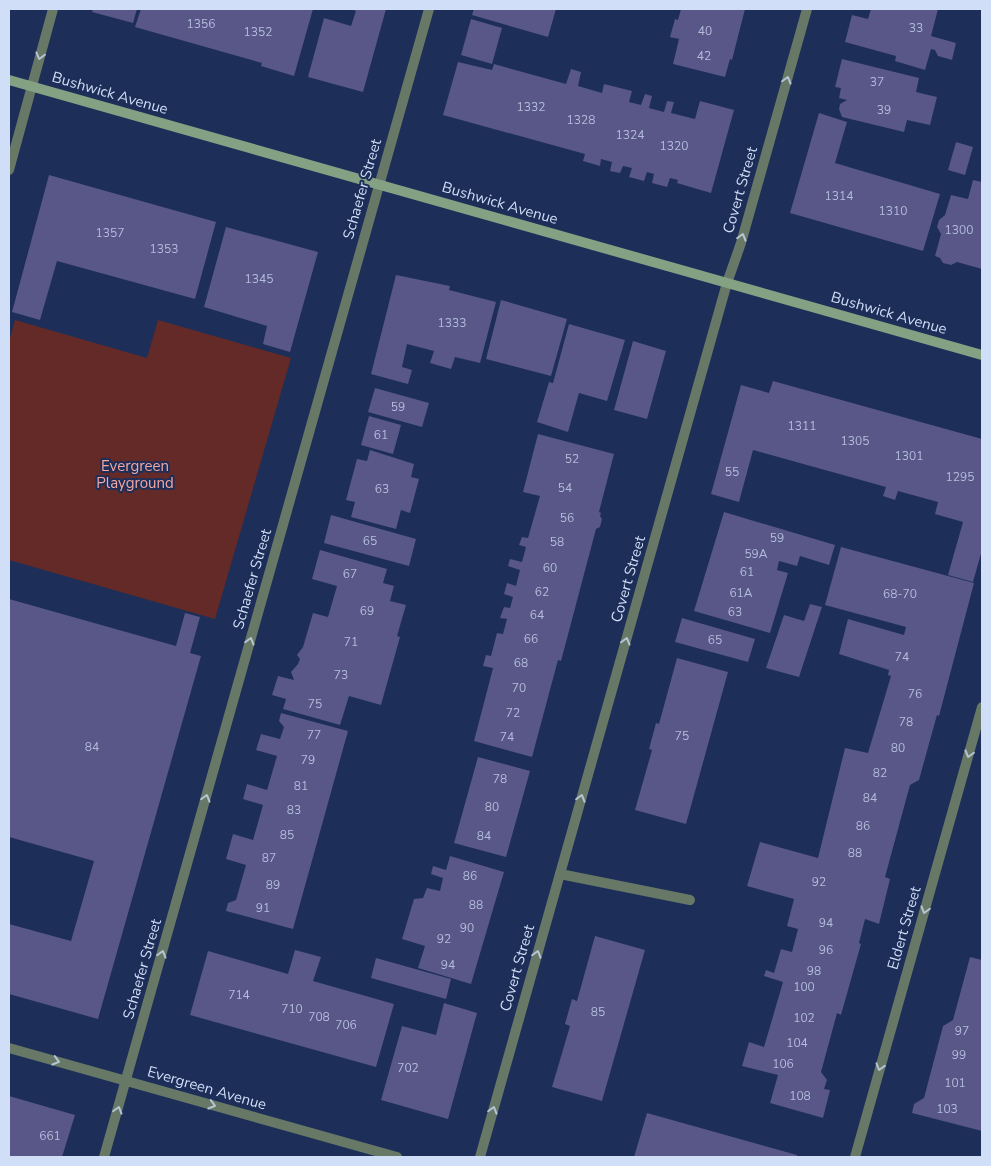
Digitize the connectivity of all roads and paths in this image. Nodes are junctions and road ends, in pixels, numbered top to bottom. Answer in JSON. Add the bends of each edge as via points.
{"nodes":[{"id":1,"x":53,"y":9,"type":"edge"},
{"id":2,"x":429,"y":9,"type":"edge"},
{"id":3,"x":807,"y":9,"type":"edge"},
{"id":4,"x":9,"y":80,"type":"edge"},
{"id":5,"x":32,"y":86,"type":"junction"},
{"id":6,"x":9,"y":170,"type":"edge"},
{"id":7,"x":379,"y":185,"type":"junction"},
{"id":8,"x":727,"y":283,"type":"junction"},
{"id":9,"x":982,"y":355,"type":"edge"},
{"id":10,"x":982,"y":707,"type":"edge"},
{"id":11,"x":560,"y":874,"type":"junction"},
{"id":12,"x":690,"y":900,"type":"dead end"},
{"id":13,"x":9,"y":1048,"type":"edge"},
{"id":14,"x":126,"y":1081,"type":"junction"},
{"id":15,"x":104,"y":1157,"type":"edge"},
{"id":16,"x":397,"y":1157,"type":"edge"},
{"id":17,"x":480,"y":1157,"type":"edge"},
{"id":18,"x":855,"y":1157,"type":"edge"}],
"edges":[{"from":1,"to":5,"type":"street","one_way":true},
{"from":2,"to":7,"type":"street","name":"Schaefer Street"},
{"from":8,"to":3,"type":"street","name":"Covert Street","one_way":true,"via":[[744,234]]},
{"from":4,"to":5,"type":"main road","name":"Bushwick Avenue"},
{"from":5,"to":6,"type":"street"},
{"from":5,"to":7,"type":"main road","name":"Bushwick Avenue"},
{"from":7,"to":8,"type":"main road","name":"Bushwick Avenue"},
{"from":14,"to":7,"type":"street","name":"Schaefer Street","one_way":true},
{"from":8,"to":9,"type":"main road","name":"Bushwick Avenue"},
{"from":11,"to":8,"type":"street","name":"Covert Street","one_way":true},
{"from":10,"to":18,"type":"street","name":"Eldert Street","one_way":true},
{"from":11,"to":12,"type":"street"},
{"from":17,"to":11,"type":"street","name":"Covert Street","one_way":true},
{"from":13,"to":14,"type":"street","name":"Evergreen Avenue","one_way":true},
{"from":15,"to":14,"type":"street","name":"Schaefer Street","one_way":true},
{"from":14,"to":16,"type":"street","name":"Evergreen Avenue","one_way":true}]}
